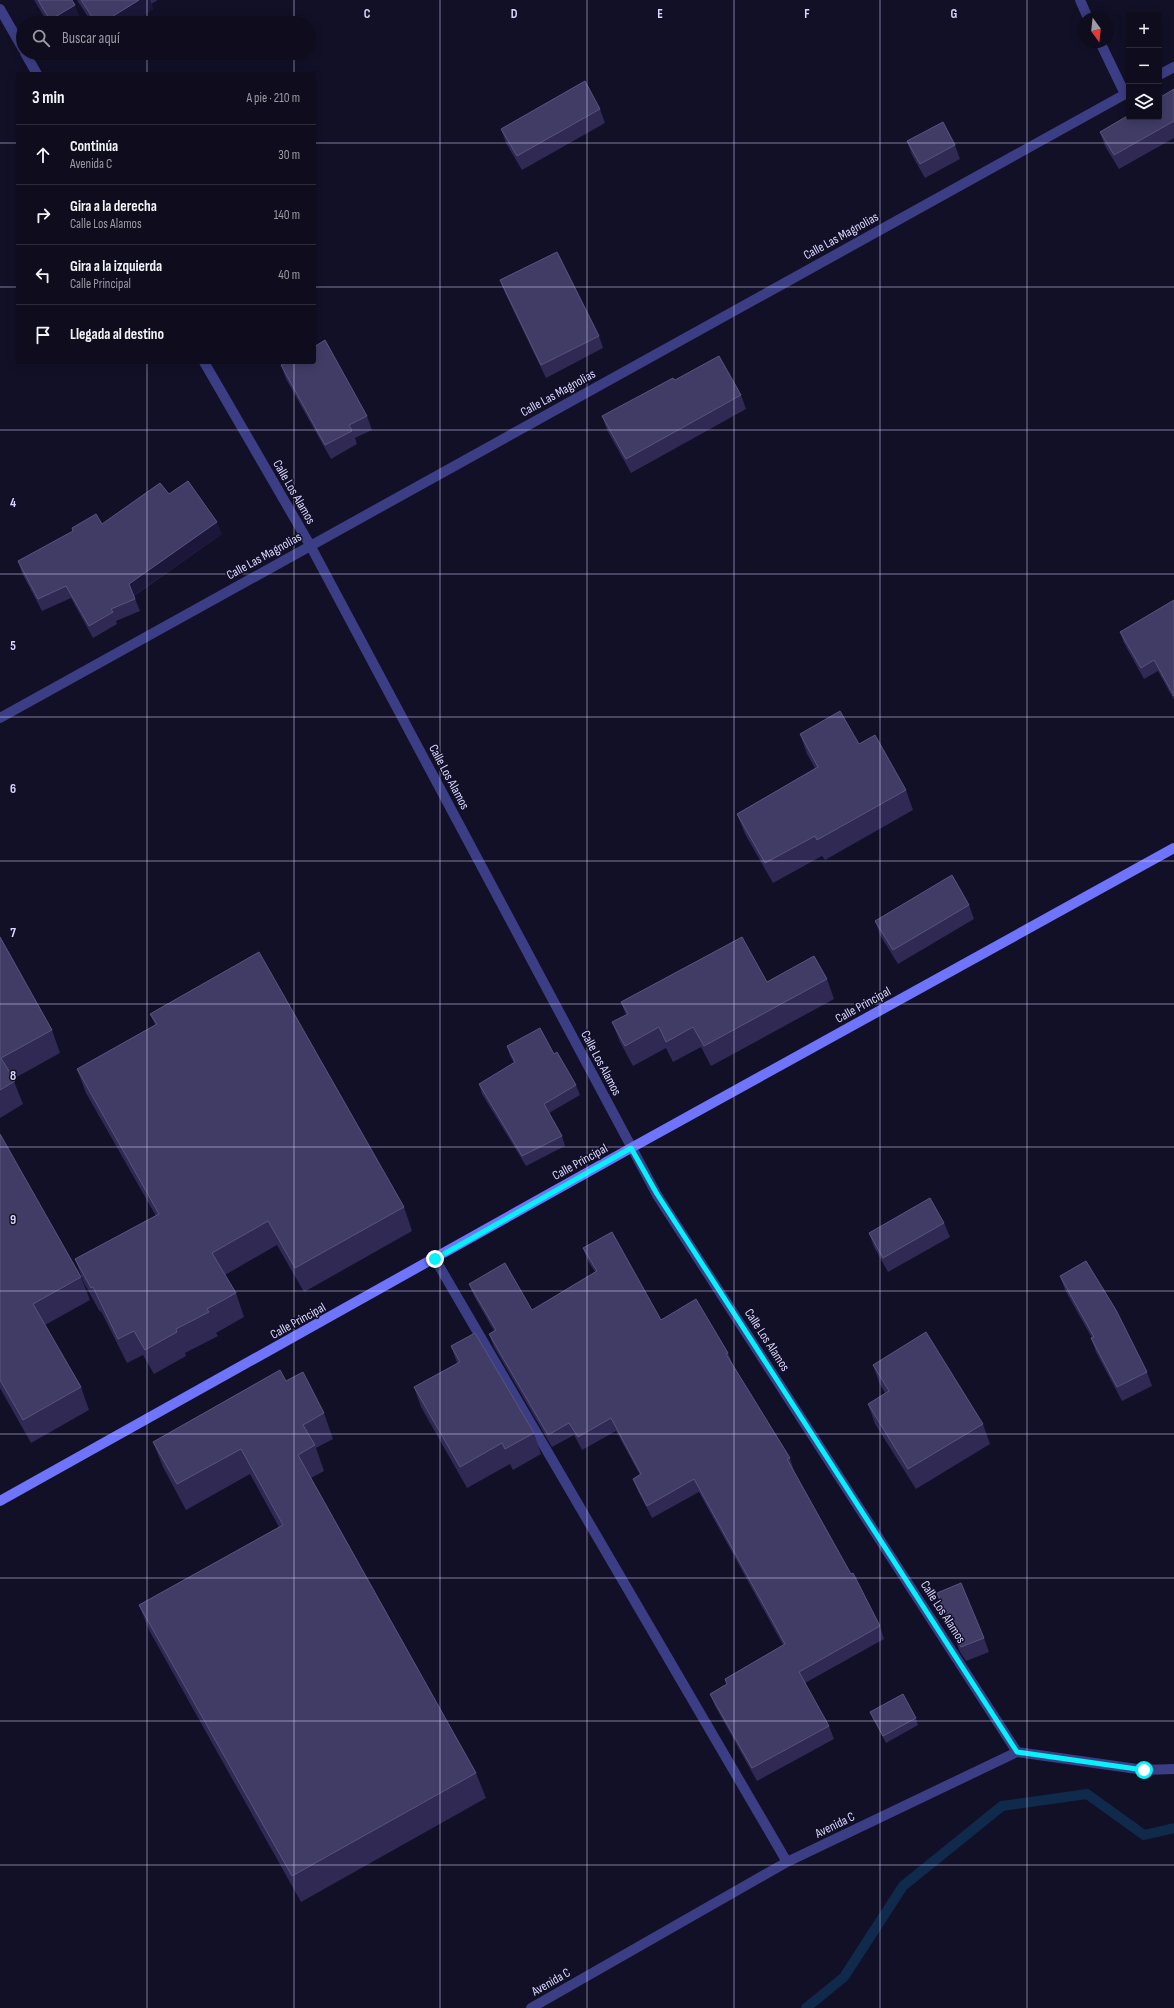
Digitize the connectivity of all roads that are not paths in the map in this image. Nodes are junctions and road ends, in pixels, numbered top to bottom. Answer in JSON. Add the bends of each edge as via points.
{"nodes":[{"id":1,"x":1080,"y":0,"type":"edge"},
{"id":2,"x":0,"y":9,"type":"edge"},
{"id":3,"x":1085,"y":12,"type":"edge"},
{"id":4,"x":16,"y":37,"type":"edge"},
{"id":5,"x":1103,"y":48,"type":"edge"},
{"id":6,"x":29,"y":60,"type":"edge"},
{"id":7,"x":1174,"y":67,"type":"edge"},
{"id":8,"x":36,"y":72,"type":"edge"},
{"id":9,"x":1162,"y":73,"type":"edge"},
{"id":10,"x":1126,"y":91,"type":"edge"},
{"id":11,"x":1126,"y":94,"type":"edge"},
{"id":12,"x":205,"y":364,"type":"edge"},
{"id":13,"x":310,"y":545,"type":"junction"},
{"id":14,"x":0,"y":718,"type":"edge"},
{"id":15,"x":1174,"y":848,"type":"edge"},
{"id":16,"x":631,"y":1148,"type":"junction"},
{"id":17,"x":435,"y":1259,"type":"junction"},
{"id":18,"x":0,"y":1501,"type":"edge"},
{"id":19,"x":1017,"y":1752,"type":"junction"},
{"id":20,"x":1174,"y":1769,"type":"edge"},
{"id":21,"x":788,"y":1862,"type":"junction"},
{"id":22,"x":531,"y":2008,"type":"edge"}],
"edges":[{"from":1,"to":3,"type":"street"},
{"from":2,"to":4,"type":"street"},
{"from":5,"to":10,"type":"street"},
{"from":6,"to":8,"type":"street"},
{"from":7,"to":9,"type":"street"},
{"from":11,"to":13,"type":"street","name":"Calle Las Magnolias"},
{"from":12,"to":13,"type":"street","name":"Calle Los Alamos"},
{"from":13,"to":14,"type":"street","name":"Calle Las Magnolias"},
{"from":13,"to":16,"type":"street","name":"Calle Los Alamos"},
{"from":15,"to":16,"type":"street","name":"Calle Principal"},
{"from":16,"to":17,"type":"street","name":"Calle Principal"},
{"from":16,"to":19,"type":"street","name":"Calle Los Alamos","via":[[657,1194]]},
{"from":17,"to":18,"type":"street","name":"Calle Principal"},
{"from":17,"to":21,"type":"street"},
{"from":19,"to":20,"type":"street","via":[[1144,1770]]},
{"from":19,"to":21,"type":"street","name":"Avenida C"},
{"from":21,"to":22,"type":"street","name":"Avenida C"}]}
